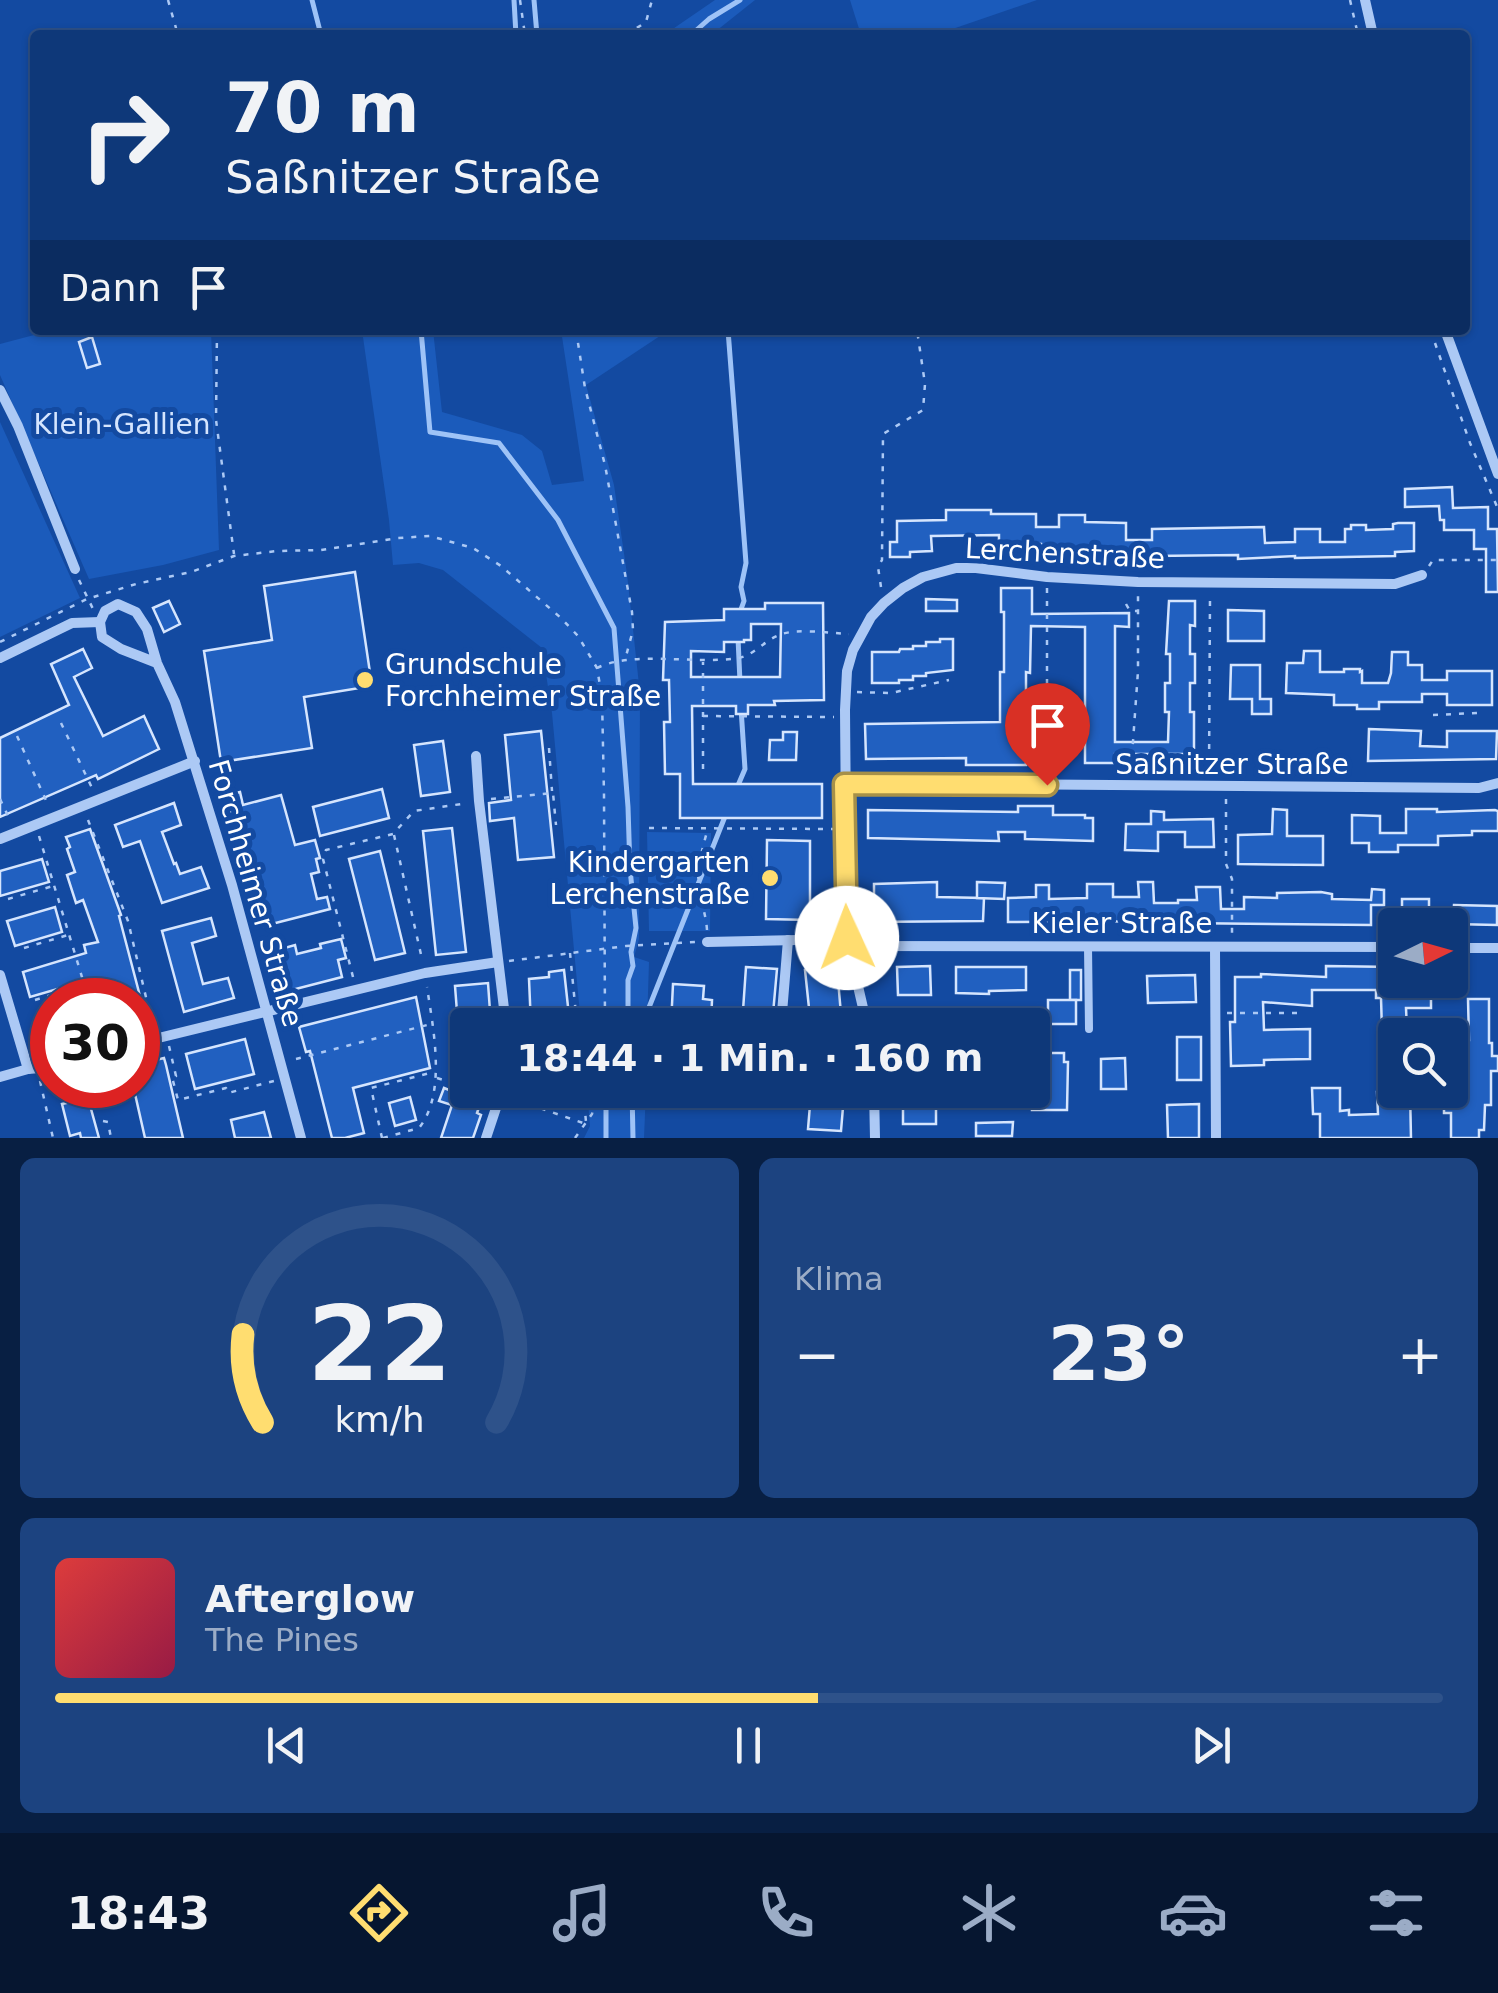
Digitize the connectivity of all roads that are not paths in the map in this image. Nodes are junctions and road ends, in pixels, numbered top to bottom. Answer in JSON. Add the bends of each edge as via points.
{"nodes":[{"id":1,"x":1365,"y":0,"type":"edge"},
{"id":2,"x":1372,"y":30,"type":"edge"},
{"id":3,"x":1448,"y":335,"type":"edge"},
{"id":4,"x":0,"y":390,"type":"edge"},
{"id":5,"x":1498,"y":474,"type":"edge"},
{"id":6,"x":75,"y":569,"type":"road end"},
{"id":7,"x":1422,"y":575,"type":"road end"},
{"id":8,"x":100,"y":622,"type":"junction"},
{"id":9,"x":0,"y":658,"type":"edge"},
{"id":10,"x":157,"y":663,"type":"junction"},
{"id":11,"x":476,"y":756,"type":"dead end"},
{"id":12,"x":195,"y":762,"type":"junction"},
{"id":13,"x":1498,"y":783,"type":"edge"},
{"id":14,"x":844,"y":784,"type":"junction"},
{"id":15,"x":0,"y":839,"type":"edge"},
{"id":16,"x":788,"y":940,"type":"junction"},
{"id":17,"x":707,"y":942,"type":"road end"},
{"id":18,"x":848,"y":942,"type":"junction"},
{"id":19,"x":1088,"y":946,"type":"junction"},
{"id":20,"x":1215,"y":947,"type":"junction"},
{"id":21,"x":1378,"y":947,"type":"edge"},
{"id":22,"x":1468,"y":948,"type":"edge"},
{"id":23,"x":1498,"y":948,"type":"edge"},
{"id":24,"x":498,"y":962,"type":"junction"},
{"id":25,"x":0,"y":976,"type":"edge"},
{"id":26,"x":504,"y":1008,"type":"edge"},
{"id":27,"x":782,"y":1008,"type":"edge"},
{"id":28,"x":863,"y":1008,"type":"edge"},
{"id":29,"x":268,"y":1012,"type":"junction"},
{"id":30,"x":1089,"y":1029,"type":"dead end"},
{"id":31,"x":160,"y":1036,"type":"edge"},
{"id":32,"x":30,"y":1062,"type":"edge"},
{"id":33,"x":30,"y":1068,"type":"edge"},
{"id":34,"x":0,"y":1076,"type":"edge"},
{"id":35,"x":496,"y":1108,"type":"edge"},
{"id":36,"x":875,"y":1108,"type":"edge"},
{"id":37,"x":301,"y":1138,"type":"edge"},
{"id":38,"x":486,"y":1138,"type":"edge"},
{"id":39,"x":876,"y":1138,"type":"edge"},
{"id":40,"x":1216,"y":1138,"type":"edge"}],
"edges":[{"from":1,"to":2,"type":"street"},
{"from":3,"to":5,"type":"street"},
{"from":4,"to":6,"type":"street"},
{"from":7,"to":14,"type":"street","name":"Lerchenstraße","via":[[1396,584],[1138,582],[976,568],[923,576],[884,603],[852,650]]},
{"from":8,"to":9,"type":"street","via":[[72,623]]},
{"from":8,"to":10,"type":"street","via":[[102,637]]},
{"from":8,"to":10,"type":"street","name":"Forchheimer Straße","via":[[104,610],[118,604],[136,612]]},
{"from":10,"to":12,"type":"street","name":"Forchheimer Straße"},
{"from":11,"to":24,"type":"street"},
{"from":12,"to":15,"type":"street"},
{"from":12,"to":29,"type":"street","name":"Forchheimer Straße"},
{"from":13,"to":14,"type":"street","name":"Saßnitzer Straße"},
{"from":14,"to":18,"type":"street","name":"Lerchenstraße"},
{"from":16,"to":17,"type":"street","name":"Kieler Straße"},
{"from":16,"to":18,"type":"street","name":"Kieler Straße"},
{"from":16,"to":27,"type":"street"},
{"from":18,"to":19,"type":"street","name":"Kieler Straße"},
{"from":18,"to":28,"type":"street","name":"Lerchenstraße"},
{"from":19,"to":20,"type":"street","name":"Kieler Straße"},
{"from":19,"to":30,"type":"lane"},
{"from":20,"to":21,"type":"street","name":"Kieler Straße"},
{"from":20,"to":40,"type":"street"},
{"from":22,"to":23,"type":"street"},
{"from":24,"to":26,"type":"street"},
{"from":24,"to":29,"type":"street"},
{"from":25,"to":32,"type":"street"},
{"from":29,"to":31,"type":"street"},
{"from":29,"to":37,"type":"street","name":"Forchheimer Straße"},
{"from":33,"to":34,"type":"street"},
{"from":35,"to":38,"type":"street"},
{"from":36,"to":39,"type":"street"}]}
